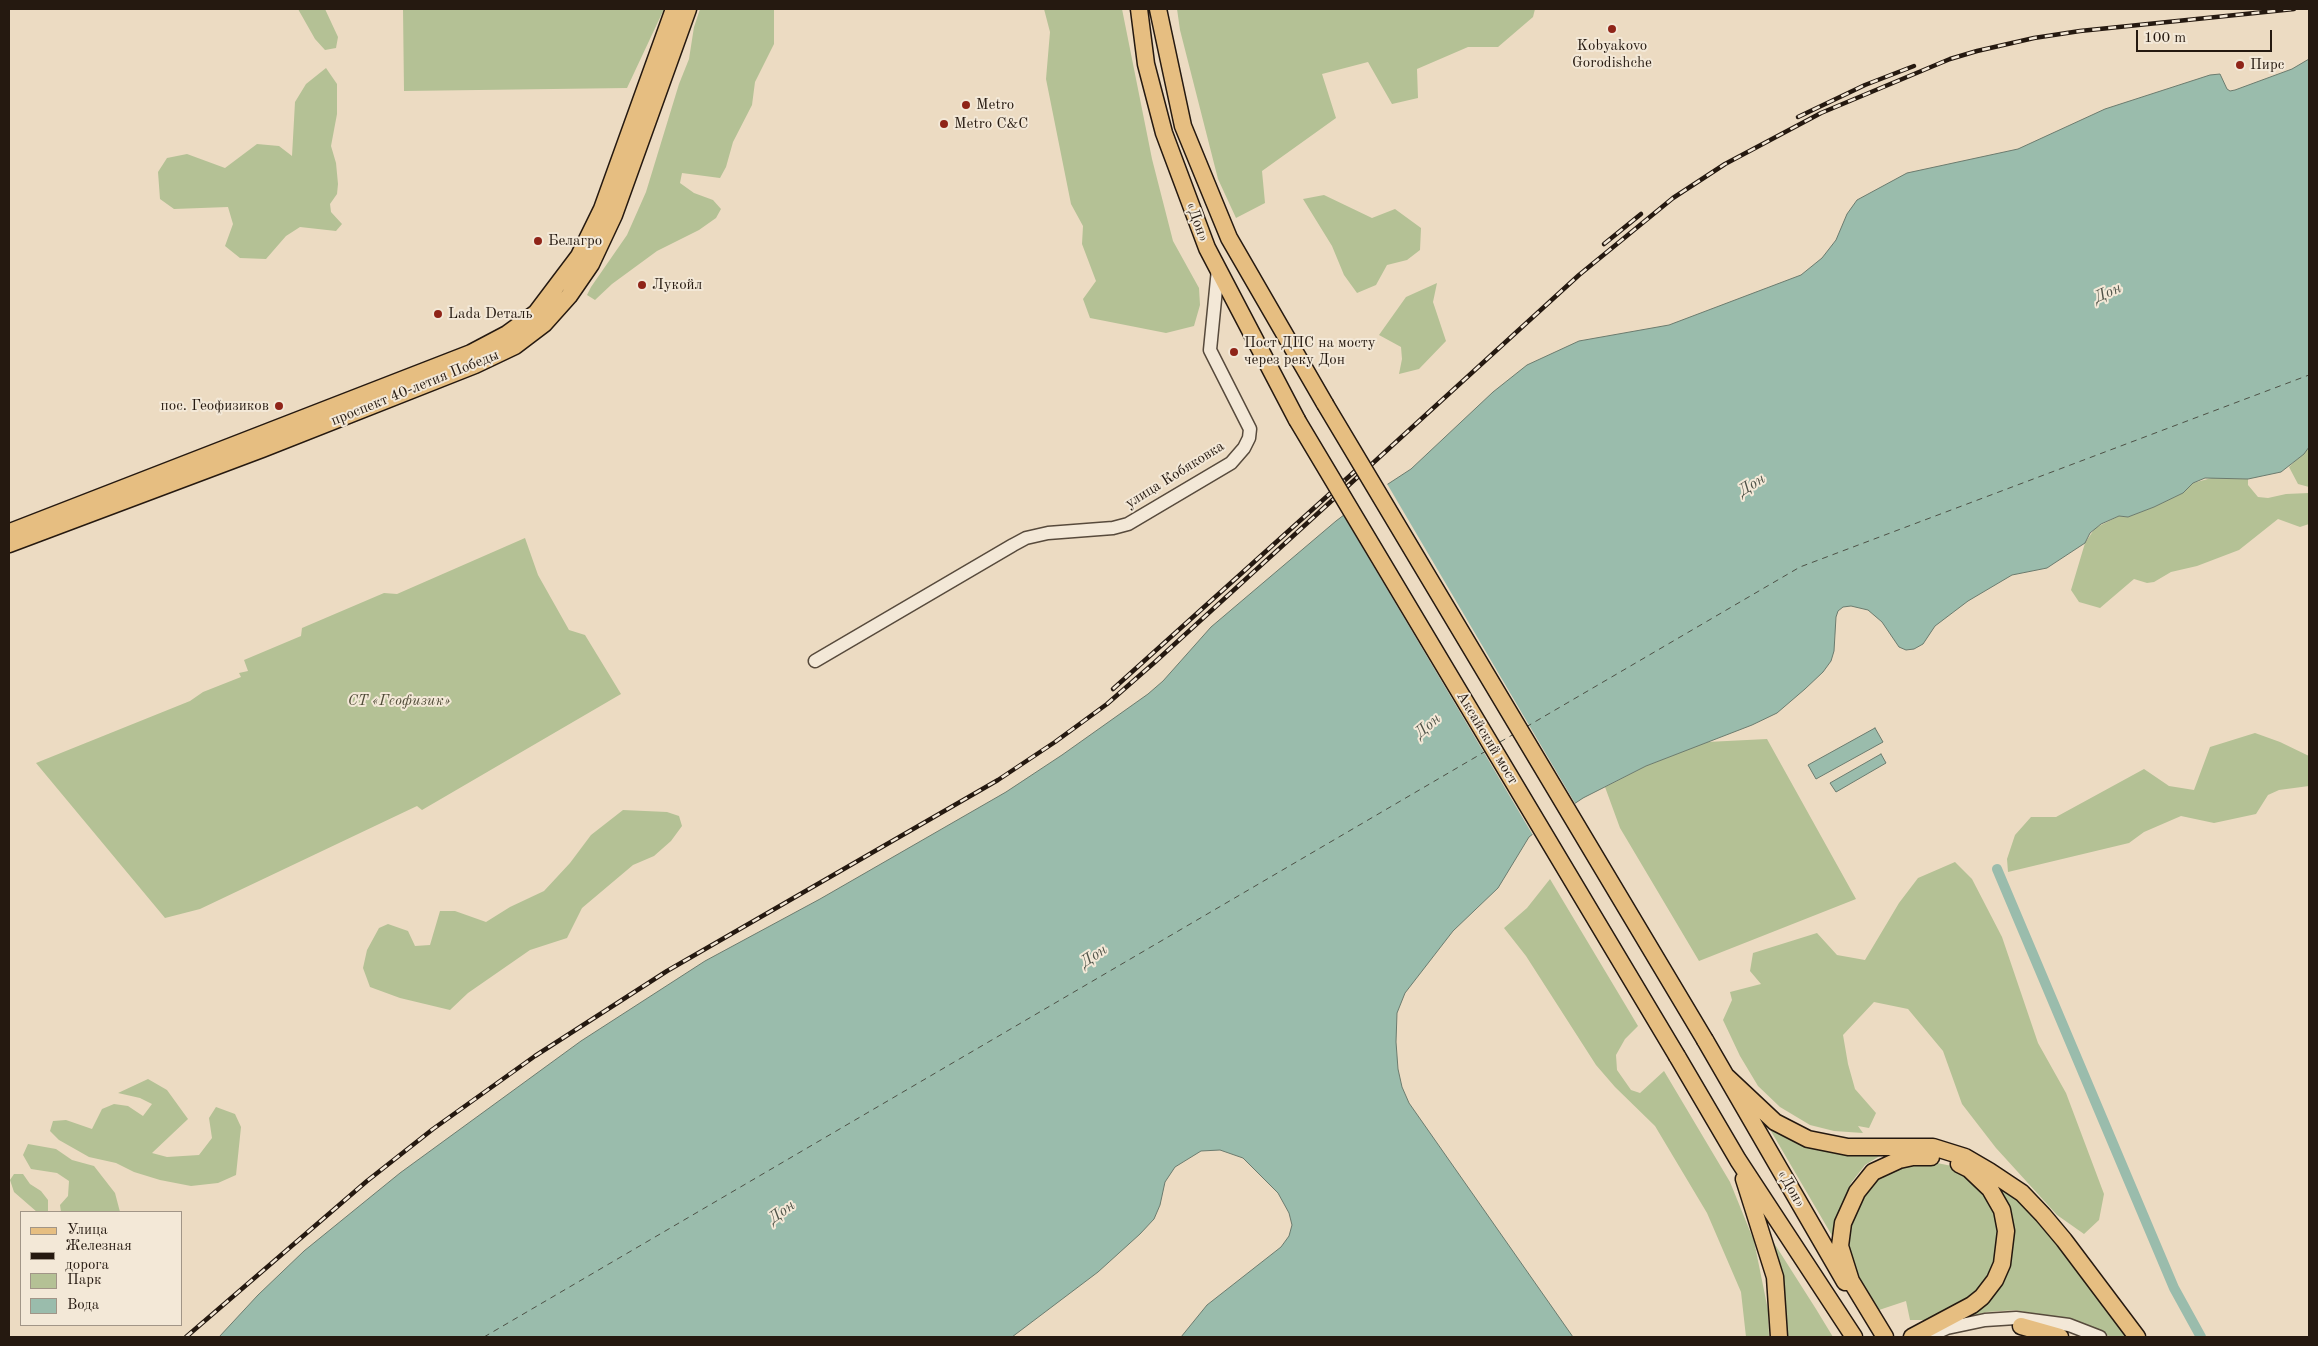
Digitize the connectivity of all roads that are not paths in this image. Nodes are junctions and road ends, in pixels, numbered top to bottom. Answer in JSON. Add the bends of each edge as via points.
{"nodes":[{"id":1,"x":674,"y":9,"type":"edge"},
{"id":2,"x":688,"y":9,"type":"edge"},
{"id":3,"x":1129,"y":9,"type":"edge"},
{"id":4,"x":1139,"y":9,"type":"edge"},
{"id":5,"x":1158,"y":9,"type":"edge"},
{"id":6,"x":1166,"y":9,"type":"edge"},
{"id":7,"x":1146,"y":64,"type":"junction"},
{"id":8,"x":1174,"y":81,"type":"junction"},
{"id":9,"x":1218,"y":269,"type":"junction"},
{"id":10,"x":505,"y":343,"type":"junction"},
{"id":11,"x":1297,"y":420,"type":"joint"},
{"id":12,"x":9,"y":532,"type":"edge"},
{"id":13,"x":9,"y":544,"type":"edge"},
{"id":14,"x":814,"y":661,"type":"dead end"},
{"id":15,"x":1677,"y":1056,"type":"joint"},
{"id":16,"x":1726,"y":1076,"type":"junction"},
{"id":17,"x":1738,"y":1160,"type":"junction"},
{"id":18,"x":2021,"y":1326,"type":"junction"},
{"id":19,"x":1878,"y":1331,"type":"edge"},
{"id":20,"x":1850,"y":1336,"type":"edge"},
{"id":21,"x":1779,"y":1337,"type":"edge"},
{"id":22,"x":1912,"y":1337,"type":"edge"},
{"id":23,"x":1926,"y":1337,"type":"edge"},
{"id":24,"x":1945,"y":1337,"type":"edge"},
{"id":25,"x":2060,"y":1337,"type":"edge"},
{"id":26,"x":2086,"y":1337,"type":"edge"},
{"id":27,"x":2100,"y":1337,"type":"edge"},
{"id":28,"x":2137,"y":1337,"type":"edge"}],
"edges":[{"from":1,"to":10,"type":"main road","name":"проспект 40-летия Победы","via":[[602,209],[578,256],[536,313]]},
{"from":2,"to":10,"type":"main road","name":"проспект 40-летия Победы","via":[[614,215],[591,264],[544,324]]},
{"from":3,"to":7,"type":"main road","via":[[1137,48]]},
{"from":4,"to":7,"type":"main road","name":"«Дон»"},
{"from":5,"to":8,"type":"main road","name":"«Дон»"},
{"from":6,"to":8,"type":"main road"},
{"from":7,"to":9,"type":"main road","name":"«Дон»","via":[[1164,133]]},
{"from":8,"to":16,"type":"main road","name":"«Дон»","bridge":true,"via":[[1183,126],[1229,238]]},
{"from":9,"to":11,"type":"main road","name":"«Дон»"},
{"from":9,"to":14,"type":"street","name":"улица Кобяковка","via":[[1210,350],[1250,428],[1244,448],[1231,462],[1128,524],[1048,533],[1012,544]]},
{"from":10,"to":12,"type":"main road","name":"проспект 40-летия Победы","via":[[462,356]]},
{"from":10,"to":13,"type":"main road","name":"проспект 40-летия Победы","via":[[475,366]]},
{"from":11,"to":15,"type":"main road","name":"Аксайский мост","bridge":true},
{"from":15,"to":17,"type":"main road","name":"«Дон»"},
{"from":16,"to":19,"type":"main road","name":"«Дон»"},
{"from":16,"to":28,"type":"main road","via":[[1775,1122],[1808,1139],[1848,1147],[1932,1148],[1966,1158],[1989,1171],[2022,1193],[2043,1215]]},
{"from":17,"to":20,"type":"main road","name":"«Дон»","via":[[1834,1307],[1836,1319]]},
{"from":17,"to":21,"type":"main road","via":[[1775,1277]]},
{"from":18,"to":24,"type":"street","via":[[1985,1327]]},
{"from":18,"to":25,"type":"main road"},
{"from":18,"to":26,"type":"street"},
{"from":19,"to":22,"type":"main road","via":[[1851,1281],[1840,1246],[1850,1204],[1873,1172],[1886,1165],[1912,1157],[1947,1160],[1969,1169],[1990,1189],[2002,1210],[2004,1255],[1995,1280],[1982,1297]]},
{"from":23,"to":27,"type":"street","via":[[1947,1328],[2016,1318],[2069,1325]]}]}
